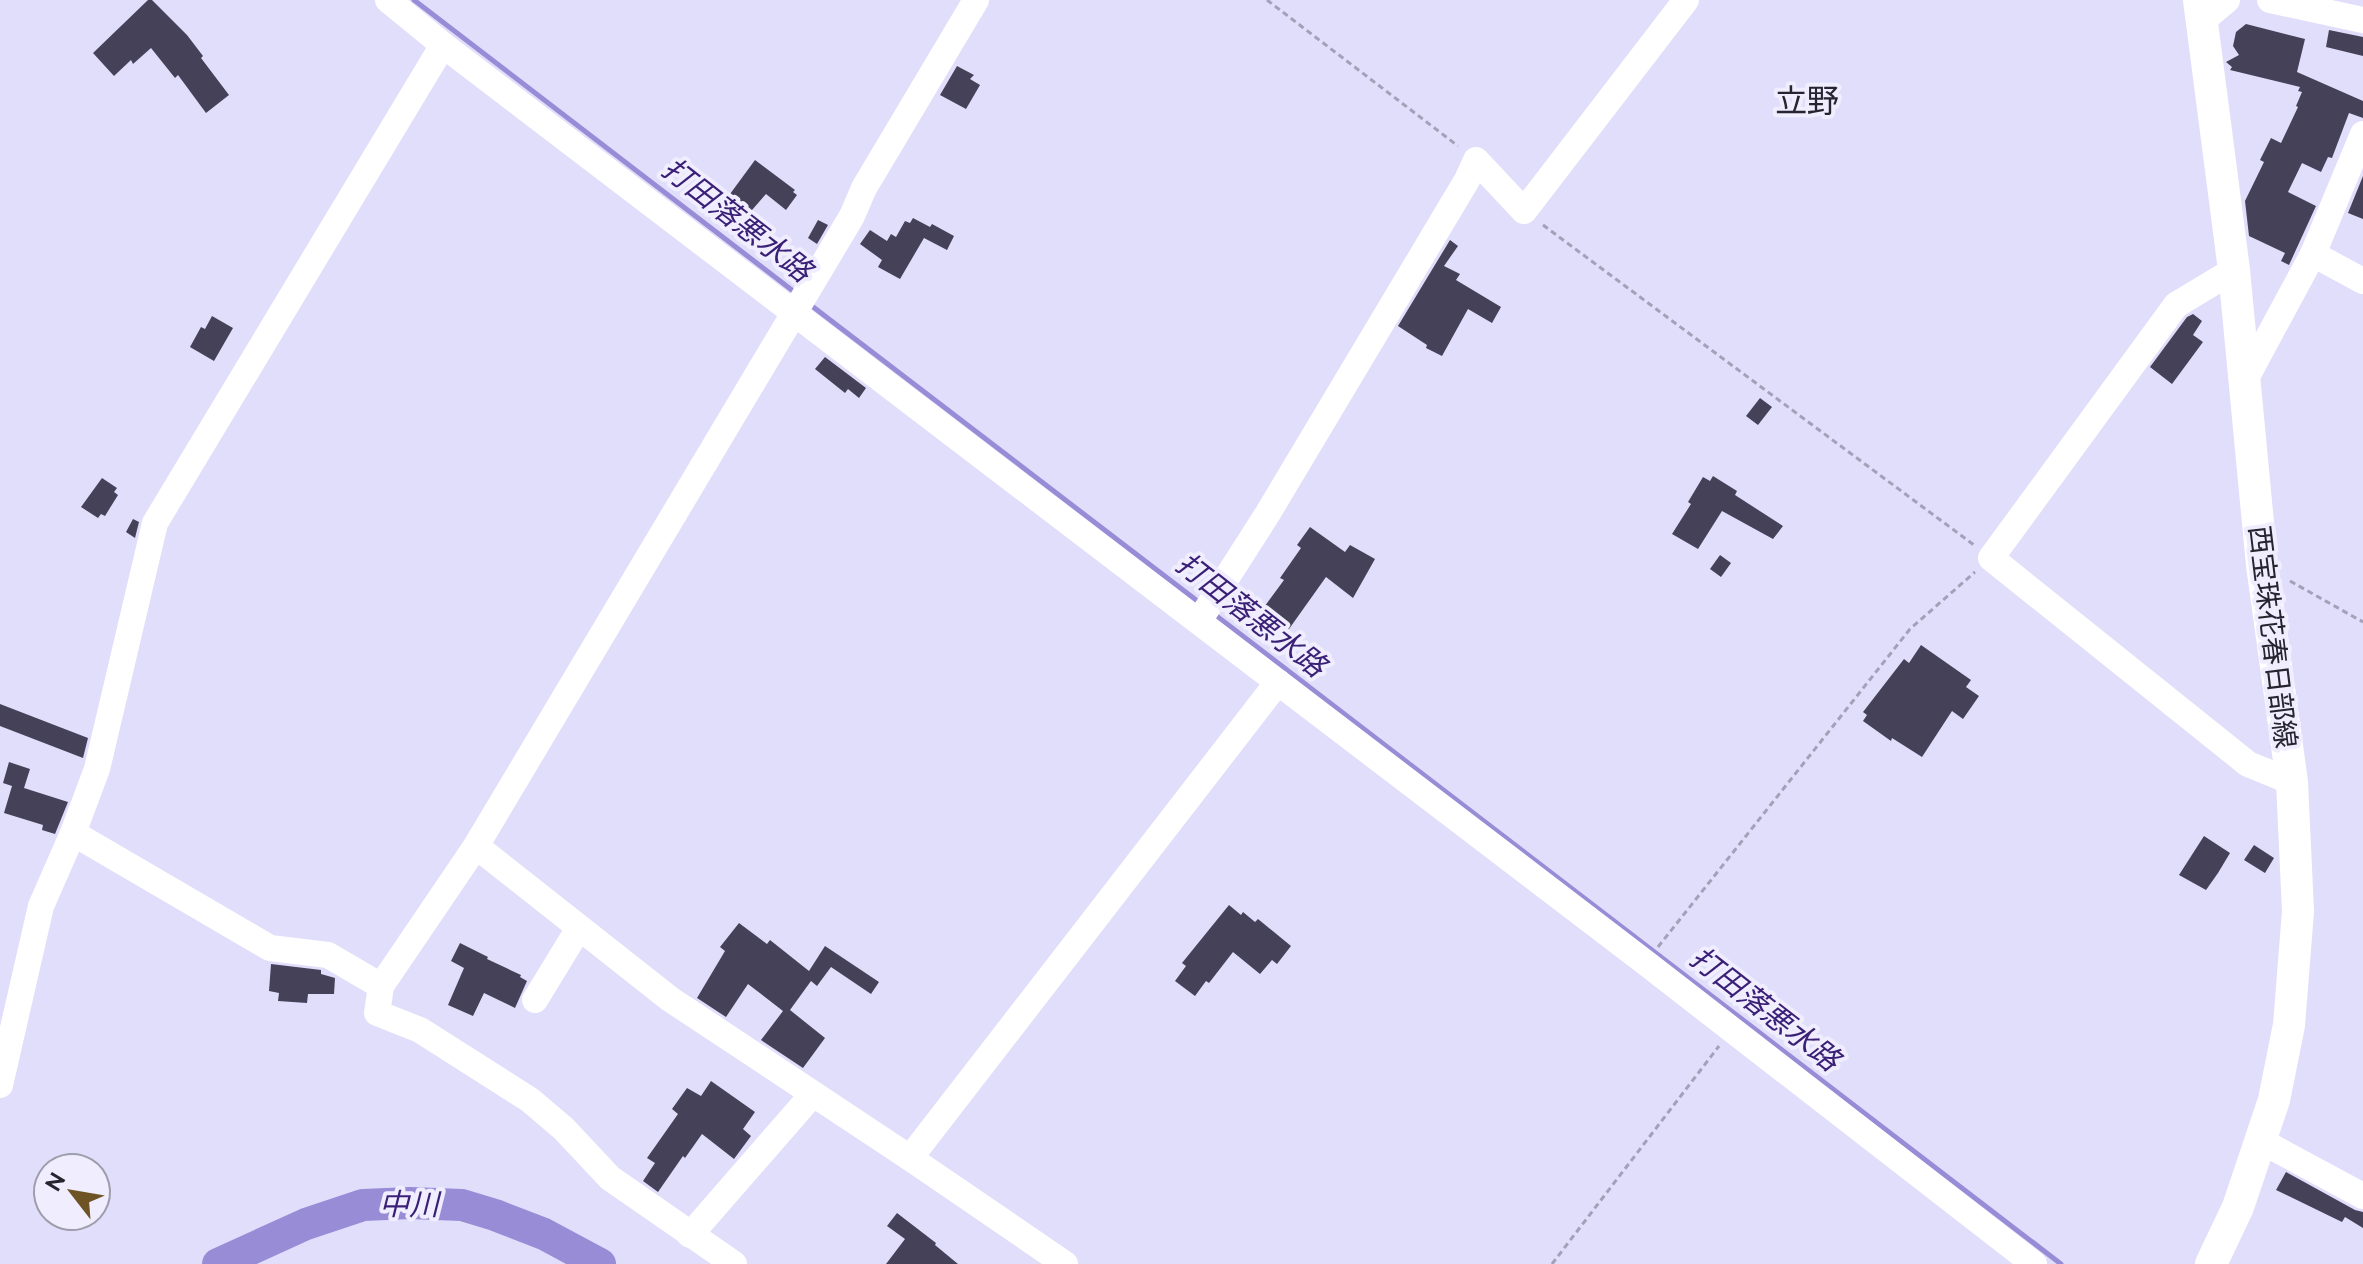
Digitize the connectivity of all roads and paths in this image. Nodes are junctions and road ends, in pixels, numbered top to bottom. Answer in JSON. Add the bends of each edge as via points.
{"nodes":[{"id":1,"x":388,"y":0,"type":"edge"},
{"id":2,"x":976,"y":0,"type":"edge"},
{"id":3,"x":1267,"y":0,"type":"edge"},
{"id":4,"x":1686,"y":0,"type":"edge"},
{"id":5,"x":2227,"y":0,"type":"edge"},
{"id":6,"x":2270,"y":0,"type":"edge"},
{"id":7,"x":2201,"y":10,"type":"edge"},
{"id":8,"x":2363,"y":20,"type":"edge"},
{"id":9,"x":443,"y":45,"type":"junction"},
{"id":10,"x":2363,"y":134,"type":"edge"},
{"id":11,"x":1476,"y":160,"type":"junction"},
{"id":12,"x":1524,"y":211,"type":"junction"},
{"id":13,"x":2313,"y":254,"type":"junction"},
{"id":14,"x":2234,"y":270,"type":"junction"},
{"id":15,"x":2363,"y":281,"type":"edge"},
{"id":16,"x":793,"y":311,"type":"junction"},
{"id":17,"x":2244,"y":382,"type":"junction"},
{"id":18,"x":1991,"y":558,"type":"junction"},
{"id":19,"x":2262,"y":565,"type":"junction"},
{"id":20,"x":1199,"y":621,"type":"junction"},
{"id":21,"x":2363,"y":622,"type":"edge"},
{"id":22,"x":1278,"y":682,"type":"junction"},
{"id":23,"x":2292,"y":782,"type":"junction"},
{"id":24,"x":73,"y":833,"type":"junction"},
{"id":25,"x":476,"y":846,"type":"junction"},
{"id":26,"x":579,"y":928,"type":"junction"},
{"id":27,"x":1646,"y":963,"type":"junction"},
{"id":28,"x":381,"y":986,"type":"junction"},
{"id":29,"x":535,"y":1000,"type":"dead end"},
{"id":30,"x":1731,"y":1031,"type":"junction"},
{"id":31,"x":0,"y":1085,"type":"edge"},
{"id":32,"x":812,"y":1095,"type":"junction"},
{"id":33,"x":2261,"y":1141,"type":"junction"},
{"id":34,"x":910,"y":1158,"type":"junction"},
{"id":35,"x":2363,"y":1196,"type":"edge"},
{"id":36,"x":690,"y":1235,"type":"junction"},
{"id":37,"x":734,"y":1264,"type":"edge"},
{"id":38,"x":1065,"y":1264,"type":"edge"},
{"id":39,"x":1552,"y":1264,"type":"edge"},
{"id":40,"x":2034,"y":1264,"type":"edge"},
{"id":41,"x":2211,"y":1264,"type":"edge"}],
"edges":[{"from":1,"to":9,"type":"street"},
{"from":2,"to":16,"type":"street"},
{"from":3,"to":11,"type":"path"},
{"from":4,"to":12,"type":"street"},
{"from":5,"to":7,"type":"street"},
{"from":6,"to":8,"type":"street"},
{"from":7,"to":14,"type":"main road","name":"西宝珠花春日部線"},
{"from":9,"to":16,"type":"street"},
{"from":9,"to":24,"type":"street","via":[[155,523],[97,769]]},
{"from":10,"to":13,"type":"street"},
{"from":11,"to":12,"type":"street"},
{"from":11,"to":20,"type":"street"},
{"from":12,"to":18,"type":"path"},
{"from":13,"to":15,"type":"street"},
{"from":13,"to":17,"type":"street"},
{"from":14,"to":17,"type":"main road","name":"西宝珠花春日部線"},
{"from":14,"to":18,"type":"street","via":[[2176,305]]},
{"from":16,"to":20,"type":"street"},
{"from":16,"to":25,"type":"street"},
{"from":17,"to":19,"type":"main road","name":"西宝珠花春日部線"},
{"from":18,"to":23,"type":"street","via":[[2248,764]]},
{"from":18,"to":27,"type":"path","via":[[1910,629]]},
{"from":19,"to":21,"type":"path"},
{"from":19,"to":23,"type":"main road","name":"西宝珠花春日部線"},
{"from":20,"to":22,"type":"street"},
{"from":22,"to":27,"type":"street"},
{"from":22,"to":34,"type":"street"},
{"from":23,"to":33,"type":"main road","name":"西宝珠花春日部線","via":[[2298,911],[2289,1025]]},
{"from":24,"to":28,"type":"street","via":[[270,948],[328,955]]},
{"from":24,"to":31,"type":"street","via":[[41,906]]},
{"from":25,"to":26,"type":"street"},
{"from":25,"to":28,"type":"street"},
{"from":26,"to":29,"type":"street"},
{"from":26,"to":32,"type":"street","via":[[670,999]]},
{"from":27,"to":30,"type":"street"},
{"from":28,"to":36,"type":"street","via":[[377,1013],[420,1030],[530,1100],[610,1178]]},
{"from":30,"to":39,"type":"path"},
{"from":30,"to":40,"type":"street"},
{"from":32,"to":34,"type":"street"},
{"from":32,"to":36,"type":"street"},
{"from":33,"to":35,"type":"street"},
{"from":33,"to":41,"type":"main road","name":"西宝珠花春日部線"},
{"from":34,"to":38,"type":"street"},
{"from":36,"to":37,"type":"street"}]}
